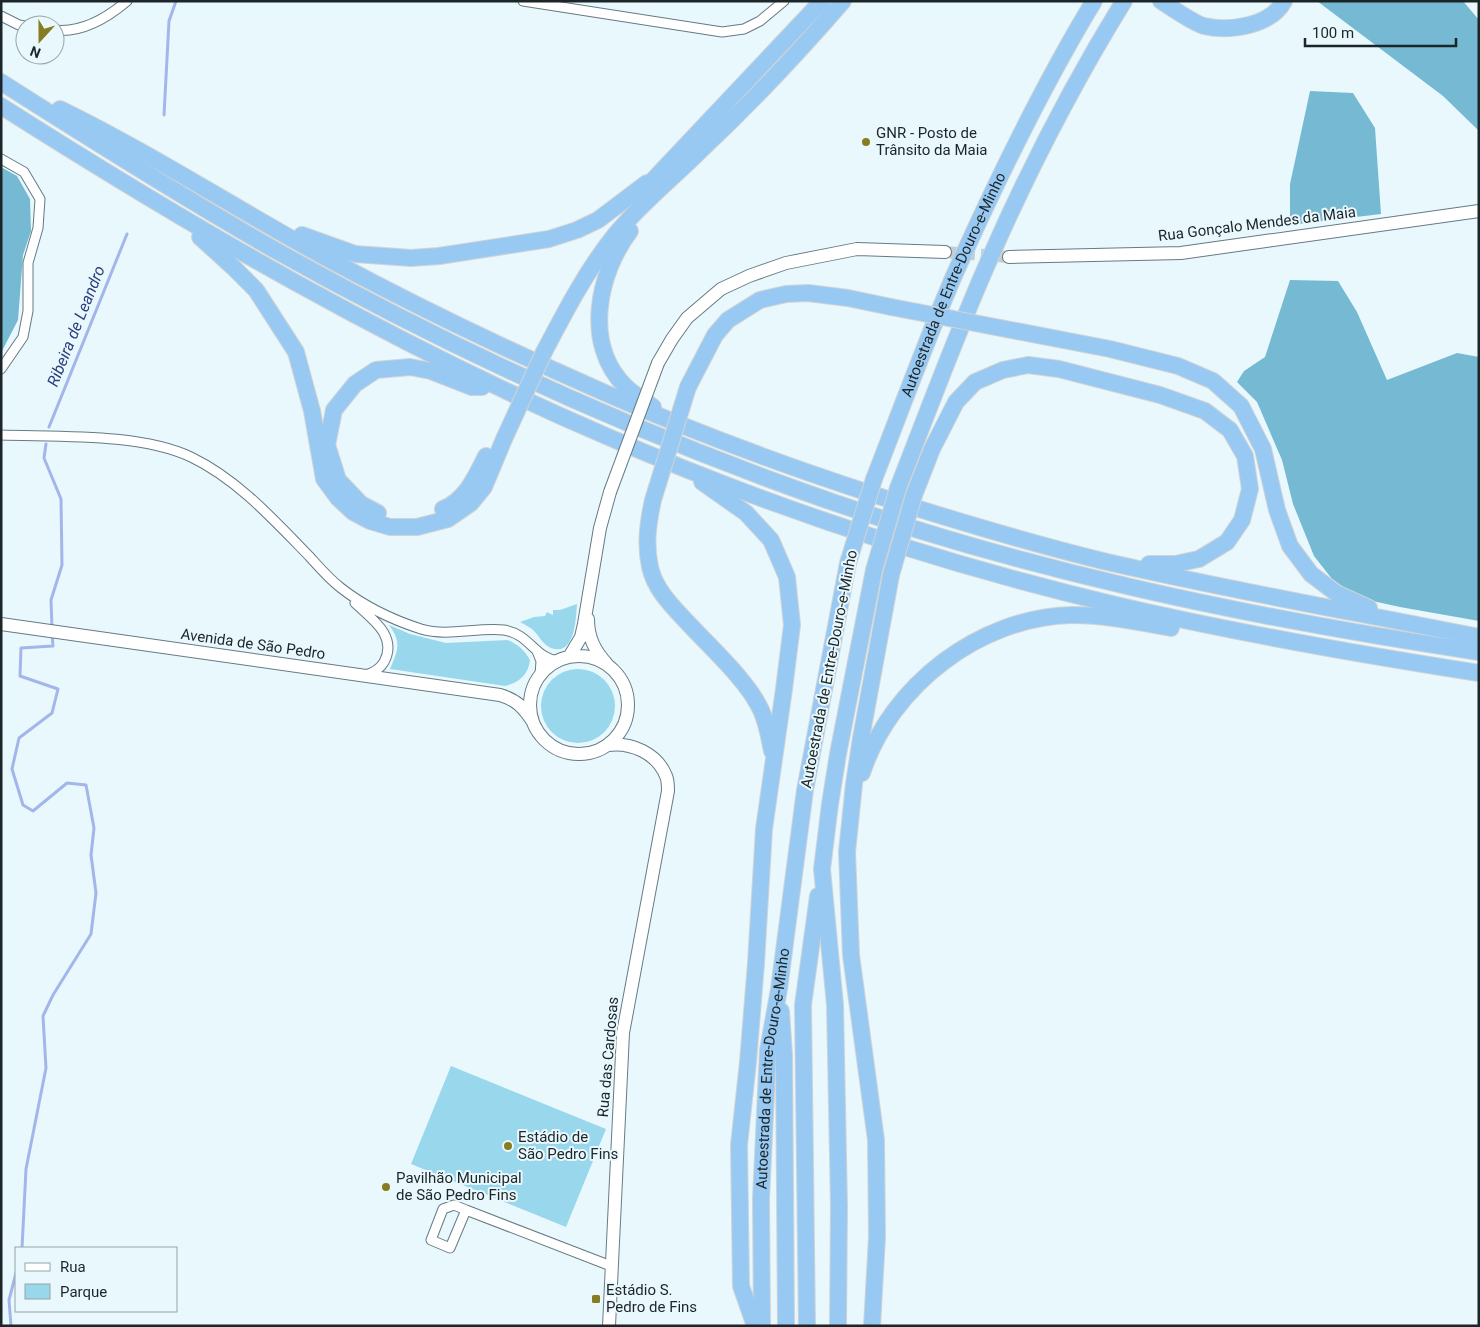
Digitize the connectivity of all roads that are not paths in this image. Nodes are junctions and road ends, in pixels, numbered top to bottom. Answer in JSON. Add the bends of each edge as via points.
{"nodes":[{"id":1,"x":127,"y":1,"type":"edge"},
{"id":2,"x":523,"y":1,"type":"edge"},
{"id":3,"x":784,"y":1,"type":"edge"},
{"id":4,"x":822,"y":1,"type":"edge"},
{"id":5,"x":843,"y":1,"type":"edge"},
{"id":6,"x":1094,"y":1,"type":"edge"},
{"id":7,"x":1124,"y":1,"type":"edge"},
{"id":8,"x":1160,"y":1,"type":"edge"},
{"id":9,"x":1284,"y":1,"type":"edge"},
{"id":10,"x":1,"y":16,"type":"edge"},
{"id":11,"x":15,"y":23,"type":"edge"},
{"id":12,"x":65,"y":31,"type":"edge"},
{"id":13,"x":1,"y":82,"type":"edge"},
{"id":14,"x":1,"y":106,"type":"edge"},
{"id":15,"x":1,"y":159,"type":"edge"},
{"id":16,"x":661,"y":171,"type":"junction"},
{"id":17,"x":649,"y":197,"type":"junction"},
{"id":18,"x":1479,"y":211,"type":"edge"},
{"id":19,"x":174,"y":214,"type":"junction"},
{"id":20,"x":254,"y":217,"type":"junction"},
{"id":21,"x":944,"y":252,"type":"tunnel mouth"},
{"id":22,"x":1010,"y":257,"type":"tunnel mouth"},
{"id":23,"x":539,"y":351,"type":"junction"},
{"id":24,"x":1,"y":370,"type":"edge"},
{"id":25,"x":498,"y":388,"type":"junction"},
{"id":26,"x":696,"y":431,"type":"junction"},
{"id":27,"x":1,"y":435,"type":"edge"},
{"id":28,"x":500,"y":437,"type":"junction"},
{"id":29,"x":673,"y":464,"type":"junction"},
{"id":30,"x":1101,"y":560,"type":"junction"},
{"id":31,"x":339,"y":587,"type":"junction"},
{"id":32,"x":587,"y":610,"type":"junction"},
{"id":33,"x":1407,"y":622,"type":"junction"},
{"id":34,"x":1,"y":624,"type":"edge"},
{"id":35,"x":1212,"y":626,"type":"junction"},
{"id":36,"x":1479,"y":637,"type":"edge"},
{"id":37,"x":534,"y":647,"type":"junction"},
{"id":38,"x":1479,"y":652,"type":"edge"},
{"id":39,"x":564,"y":659,"type":"junction"},
{"id":40,"x":610,"y":668,"type":"junction"},
{"id":41,"x":1479,"y":672,"type":"edge"},
{"id":42,"x":362,"y":676,"type":"junction"},
{"id":43,"x":537,"y":680,"type":"junction"},
{"id":44,"x":500,"y":695,"type":"junction"},
{"id":45,"x":627,"y":715,"type":"junction"},
{"id":46,"x":533,"y":722,"type":"junction"},
{"id":47,"x":608,"y":745,"type":"junction"},
{"id":48,"x":638,"y":748,"type":"junction"},
{"id":49,"x":774,"y":763,"type":"junction"},
{"id":50,"x":851,"y":813,"type":"junction"},
{"id":51,"x":822,"y":869,"type":"junction"},
{"id":52,"x":779,"y":989,"type":"junction"},
{"id":53,"x":466,"y":1210,"type":"junction"},
{"id":54,"x":612,"y":1266,"type":"junction"},
{"id":55,"x":609,"y":1326,"type":"edge"},
{"id":56,"x":755,"y":1326,"type":"edge"},
{"id":57,"x":762,"y":1326,"type":"edge"},
{"id":58,"x":786,"y":1326,"type":"edge"},
{"id":59,"x":807,"y":1326,"type":"edge"},
{"id":60,"x":838,"y":1326,"type":"edge"},
{"id":61,"x":872,"y":1326,"type":"edge"}],
"edges":[{"from":1,"to":12,"type":"street","via":[[96,22]]},
{"from":2,"to":3,"type":"street","via":[[722,32],[744,29],[760,21]]},
{"from":4,"to":16,"type":"highway"},
{"from":5,"to":17,"type":"highway","via":[[751,101]]},
{"from":6,"to":52,"type":"highway","name":"Autoestrada de Entre-Douro-e-Minho","bridge":true,"via":[[1050,78],[978,224],[874,479],[848,563],[805,790]]},
{"from":7,"to":51,"type":"highway","name":"Autoestrada de Entre-Douro-e-Minho","bridge":true,"via":[[1066,103],[996,244],[898,488],[874,570],[838,754]]},
{"from":8,"to":9,"type":"highway","via":[[1204,26],[1234,28],[1262,22]]},
{"from":10,"to":11,"type":"street"},
{"from":13,"to":20,"type":"highway","via":[[101,129]]},
{"from":13,"to":38,"type":"highway","via":[[220,218],[382,308],[548,388],[730,465],[930,534],[1079,575],[1282,620]]},
{"from":14,"to":19,"type":"highway"},
{"from":15,"to":24,"type":"street","via":[[24,172],[40,198],[38,228],[28,264],[26,320],[22,336]]},
{"from":16,"to":20,"type":"highway","via":[[598,220],[577,230],[549,239],[439,256],[411,258],[355,254]]},
{"from":16,"to":23,"type":"highway","via":[[582,263]]},
{"from":17,"to":23,"type":"highway","via":[[590,268]]},
{"from":17,"to":26,"type":"highway","via":[[607,274],[599,307],[601,336],[609,362],[625,386],[657,410]]},
{"from":18,"to":22,"type":"street","name":"Rua Gonçalo Mendes da Maia","via":[[1181,253]]},
{"from":19,"to":25,"type":"highway","via":[[343,310]]},
{"from":19,"to":28,"type":"highway","via":[[256,290],[296,352],[312,411],[324,479],[353,512],[390,527],[417,527],[448,519],[471,504],[484,487]]},
{"from":20,"to":26,"type":"highway","via":[[335,263],[464,328],[606,394]]},
{"from":21,"to":32,"type":"street","bridge":true,"via":[[857,250],[786,263],[721,289],[687,318],[658,363],[610,492],[593,560]]},
{"from":23,"to":28,"type":"highway","bridge":true},
{"from":25,"to":28,"type":"highway","via":[[472,387],[431,371],[410,367],[376,370],[355,384],[334,410],[327,445],[338,480],[361,504],[391,516],[420,516],[446,508],[461,497],[474,482]]},
{"from":25,"to":29,"type":"highway"},
{"from":26,"to":30,"type":"highway","via":[[926,511]]},
{"from":27,"to":31,"type":"street","via":[[148,443],[191,457],[227,479],[267,513]]},
{"from":29,"to":35,"type":"highway","via":[[912,549],[1058,590]]},
{"from":29,"to":49,"type":"highway","via":[[746,513],[771,540],[787,577],[792,625]]},
{"from":30,"to":33,"type":"highway"},
{"from":30,"to":50,"type":"highway","bridge":true,"via":[[1175,564],[1198,559],[1227,542],[1242,520],[1250,490],[1245,456],[1230,430],[1205,411],[1160,395],[1059,369],[1028,365],[1003,370],[975,382],[956,402],[932,449],[914,495],[891,575],[860,738]]},
{"from":31,"to":37,"type":"street","via":[[360,602],[424,629],[451,632],[503,630],[526,638]]},
{"from":31,"to":42,"type":"street","via":[[387,636],[389,647],[383,664]]},
{"from":32,"to":39,"type":"street","via":[[580,637]]},
{"from":32,"to":40,"type":"street","via":[[589,636],[598,655]]},
{"from":33,"to":36,"type":"highway"},
{"from":33,"to":49,"type":"highway","bridge":true,"via":[[1336,593],[1311,574],[1290,546],[1277,510],[1263,449],[1241,406],[1213,381],[1178,366],[1110,349],[848,298],[808,292],[786,294],[760,300],[728,320],[714,336],[688,387],[647,527],[650,568],[658,588],[755,700],[766,726]]},
{"from":34,"to":42,"type":"street","name":"Avenida de São Pedro"},
{"from":35,"to":41,"type":"highway"},
{"from":35,"to":50,"type":"highway","via":[[1174,629],[1125,619],[1073,615],[1028,621],[984,637],[928,674],[897,707],[872,747]]},
{"from":37,"to":39,"type":"street","via":[[545,657]]},
{"from":37,"to":43,"type":"street","via":[[541,661]]},
{"from":39,"to":40,"type":"street","via":[[591,658]]},
{"from":39,"to":43,"type":"street","via":[[548,667]]},
{"from":40,"to":45,"type":"street","via":[[625,689]]},
{"from":42,"to":44,"type":"street","name":"Avenida de São Pedro"},
{"from":43,"to":44,"type":"street","name":"Avenida de São Pedro","via":[[521,692]]},
{"from":43,"to":46,"type":"street","via":[[530,698]]},
{"from":44,"to":46,"type":"street","name":"Avenida de São Pedro","via":[[521,704]]},
{"from":45,"to":47,"type":"street","via":[[617,737]]},
{"from":45,"to":48,"type":"street","name":"Rua das Cardosas","via":[[631,741]]},
{"from":46,"to":47,"type":"street","via":[[551,746],[565,752],[595,752]]},
{"from":47,"to":48,"type":"street","name":"Rua das Cardosas"},
{"from":48,"to":54,"type":"street","name":"Rua das Cardosas","via":[[662,766],[668,791],[623,1033]]},
{"from":49,"to":56,"type":"highway","via":[[764,829],[756,972],[739,1145],[741,1286]]},
{"from":50,"to":61,"type":"highway","via":[[847,852],[851,955],[876,1140],[877,1236]]},
{"from":51,"to":59,"type":"highway","via":[[803,1005]]},
{"from":51,"to":60,"type":"highway","name":"Autoestrada de Entre-Douro-e-Minho","via":[[835,1005]]},
{"from":52,"to":57,"type":"highway","name":"Autoestrada de Entre-Douro-e-Minho","via":[[768,1050],[761,1200]]},
{"from":52,"to":58,"type":"highway","via":[[784,1055]]},
{"from":53,"to":53,"type":"street","via":[[454,1205],[443,1209],[431,1240],[450,1248]]},
{"from":53,"to":54,"type":"street"},
{"from":54,"to":55,"type":"street","name":"Rua das Cardosas"}]}
